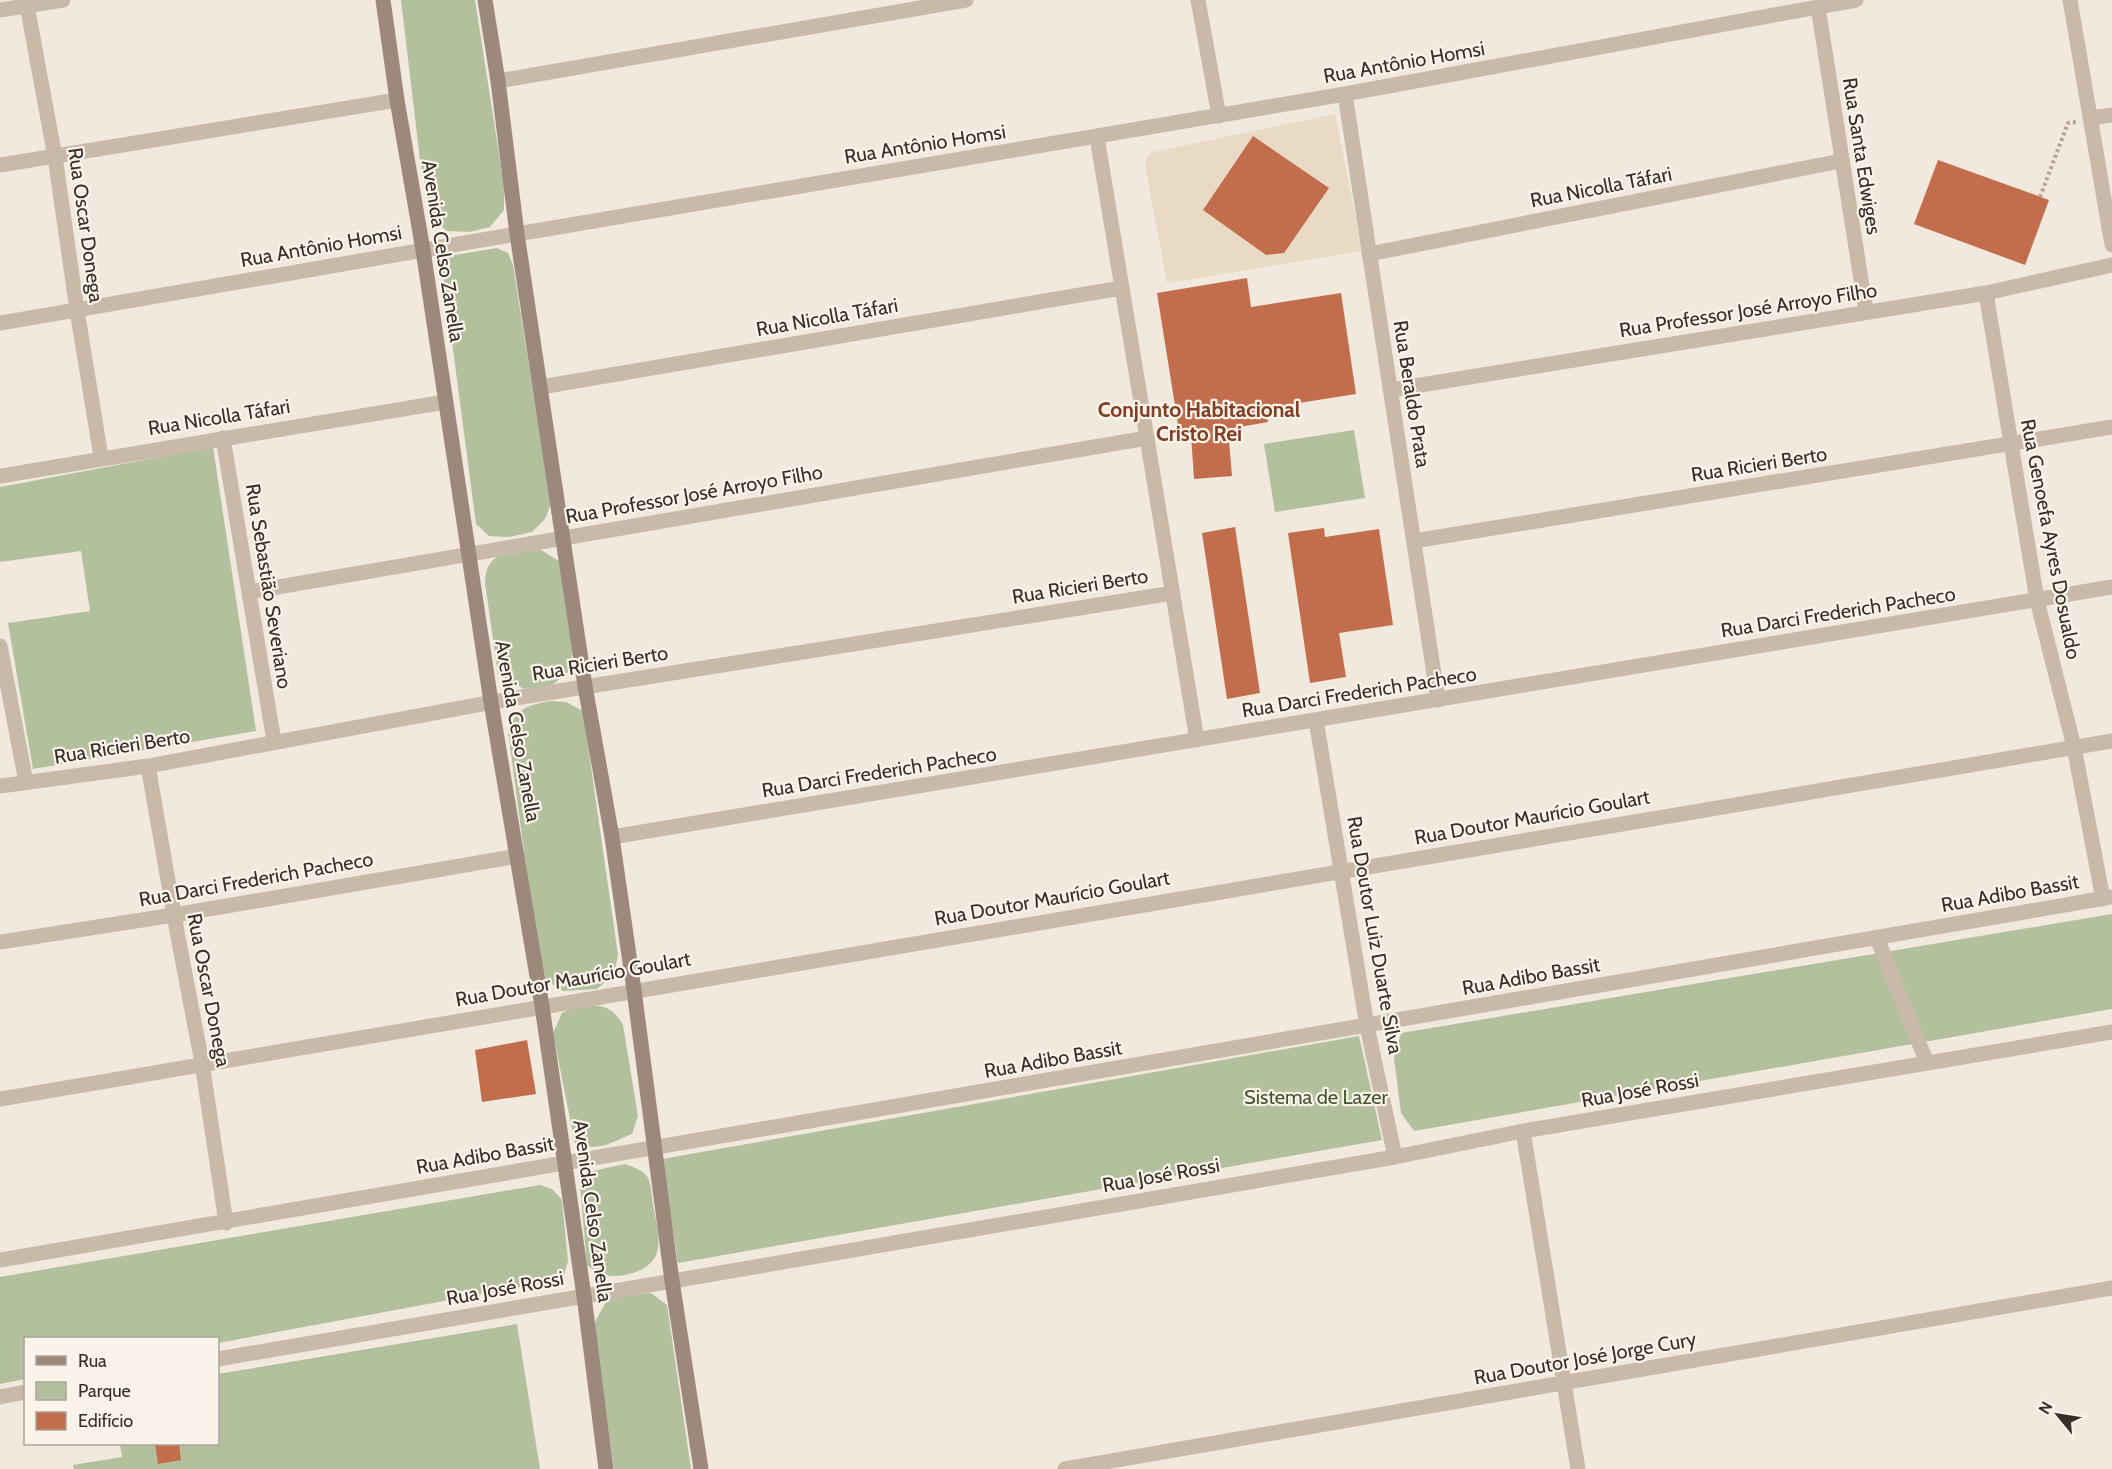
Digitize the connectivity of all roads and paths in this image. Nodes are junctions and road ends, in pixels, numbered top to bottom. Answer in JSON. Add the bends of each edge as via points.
{"nodes":[{"id":1,"x":63,"y":0,"type":"edge"},
{"id":2,"x":383,"y":0,"type":"edge"},
{"id":3,"x":485,"y":0,"type":"edge"},
{"id":4,"x":966,"y":0,"type":"edge"},
{"id":5,"x":1198,"y":0,"type":"edge"},
{"id":6,"x":1856,"y":0,"type":"edge"},
{"id":7,"x":2070,"y":0,"type":"edge"},
{"id":8,"x":27,"y":3,"type":"edge"},
{"id":9,"x":1818,"y":7,"type":"junction"},
{"id":10,"x":0,"y":10,"type":"edge"},
{"id":11,"x":498,"y":81,"type":"junction"},
{"id":12,"x":1345,"y":94,"type":"junction"},
{"id":13,"x":397,"y":100,"type":"junction"},
{"id":14,"x":2112,"y":115,"type":"edge"},
{"id":15,"x":1219,"y":116,"type":"junction"},
{"id":16,"x":2091,"y":118,"type":"junction"},
{"id":17,"x":1097,"y":137,"type":"junction"},
{"id":18,"x":55,"y":157,"type":"junction"},
{"id":19,"x":1841,"y":161,"type":"junction"},
{"id":20,"x":0,"y":165,"type":"edge"},
{"id":21,"x":2040,"y":197,"type":"dead end"},
{"id":22,"x":517,"y":234,"type":"junction"},
{"id":23,"x":2112,"y":245,"type":"edge"},
{"id":24,"x":423,"y":250,"type":"junction"},
{"id":25,"x":1369,"y":254,"type":"junction"},
{"id":26,"x":2112,"y":266,"type":"edge"},
{"id":27,"x":1121,"y":288,"type":"junction"},
{"id":28,"x":1986,"y":293,"type":"junction"},
{"id":29,"x":76,"y":310,"type":"junction"},
{"id":30,"x":1866,"y":311,"type":"junction"},
{"id":31,"x":0,"y":323,"type":"edge"},
{"id":32,"x":541,"y":387,"type":"junction"},
{"id":33,"x":1390,"y":390,"type":"junction"},
{"id":34,"x":445,"y":402,"type":"junction"},
{"id":35,"x":2112,"y":427,"type":"edge"},
{"id":36,"x":223,"y":438,"type":"junction"},
{"id":37,"x":1147,"y":438,"type":"junction"},
{"id":38,"x":2010,"y":444,"type":"junction"},
{"id":39,"x":101,"y":458,"type":"junction"},
{"id":40,"x":0,"y":476,"type":"edge"},
{"id":41,"x":562,"y":538,"type":"junction"},
{"id":42,"x":1413,"y":541,"type":"junction"},
{"id":43,"x":468,"y":555,"type":"junction"},
{"id":44,"x":2112,"y":587,"type":"edge"},
{"id":45,"x":249,"y":592,"type":"junction"},
{"id":46,"x":1173,"y":593,"type":"junction"},
{"id":47,"x":2037,"y":600,"type":"junction"},
{"id":48,"x":0,"y":646,"type":"edge"},
{"id":49,"x":585,"y":686,"type":"junction"},
{"id":50,"x":1438,"y":700,"type":"junction"},
{"id":51,"x":490,"y":702,"type":"junction"},
{"id":52,"x":1316,"y":720,"type":"junction"},
{"id":53,"x":1197,"y":740,"type":"junction"},
{"id":54,"x":274,"y":741,"type":"junction"},
{"id":55,"x":2112,"y":741,"type":"edge"},
{"id":56,"x":2074,"y":747,"type":"junction"},
{"id":57,"x":148,"y":766,"type":"junction"},
{"id":58,"x":26,"y":782,"type":"junction"},
{"id":59,"x":0,"y":786,"type":"edge"},
{"id":60,"x":612,"y":837,"type":"junction"},
{"id":61,"x":518,"y":856,"type":"junction"},
{"id":62,"x":1343,"y":870,"type":"junction"},
{"id":63,"x":2108,"y":898,"type":"edge"},
{"id":64,"x":174,"y":915,"type":"junction"},
{"id":65,"x":1877,"y":938,"type":"junction"},
{"id":66,"x":0,"y":942,"type":"edge"},
{"id":67,"x":634,"y":990,"type":"junction"},
{"id":68,"x":542,"y":1006,"type":"junction"},
{"id":69,"x":1367,"y":1026,"type":"junction"},
{"id":70,"x":2112,"y":1032,"type":"edge"},
{"id":71,"x":202,"y":1063,"type":"junction"},
{"id":72,"x":1927,"y":1063,"type":"junction"},
{"id":73,"x":0,"y":1099,"type":"edge"},
{"id":74,"x":1523,"y":1131,"type":"junction"},
{"id":75,"x":653,"y":1149,"type":"junction"},
{"id":76,"x":1395,"y":1156,"type":"junction"},
{"id":77,"x":565,"y":1162,"type":"junction"},
{"id":78,"x":226,"y":1223,"type":"junction"},
{"id":79,"x":0,"y":1260,"type":"edge"},
{"id":80,"x":672,"y":1281,"type":"junction"},
{"id":81,"x":2112,"y":1288,"type":"edge"},
{"id":82,"x":584,"y":1296,"type":"junction"},
{"id":83,"x":219,"y":1359,"type":"edge"},
{"id":84,"x":1563,"y":1383,"type":"junction"},
{"id":85,"x":24,"y":1392,"type":"edge"},
{"id":86,"x":0,"y":1397,"type":"edge"},
{"id":87,"x":606,"y":1469,"type":"edge"},
{"id":88,"x":700,"y":1469,"type":"edge"},
{"id":89,"x":1065,"y":1469,"type":"edge"},
{"id":90,"x":1578,"y":1469,"type":"edge"}],
"edges":[{"from":1,"to":8,"type":"street"},
{"from":2,"to":13,"type":"street","name":"Avenida Celso Zanella"},
{"from":3,"to":11,"type":"street"},
{"from":4,"to":11,"type":"street"},
{"from":5,"to":15,"type":"street"},
{"from":6,"to":9,"type":"street","name":"Rua Antônio Homsi"},
{"from":7,"to":16,"type":"street"},
{"from":8,"to":10,"type":"street"},
{"from":8,"to":18,"type":"street","name":"Rua Oscar Donega"},
{"from":9,"to":12,"type":"street","name":"Rua Antônio Homsi"},
{"from":9,"to":19,"type":"street","name":"Rua Santa Edwiges"},
{"from":11,"to":22,"type":"street"},
{"from":12,"to":15,"type":"street","name":"Rua Antônio Homsi"},
{"from":12,"to":25,"type":"street","name":"Rua Beraldo Prata"},
{"from":13,"to":18,"type":"street"},
{"from":13,"to":24,"type":"street","name":"Avenida Celso Zanella"},
{"from":14,"to":16,"type":"street"},
{"from":15,"to":17,"type":"street","name":"Rua Antônio Homsi"},
{"from":16,"to":21,"type":"path","via":[[2068,123]]},
{"from":16,"to":23,"type":"street"},
{"from":17,"to":22,"type":"street","name":"Rua Antônio Homsi"},
{"from":17,"to":27,"type":"street"},
{"from":18,"to":20,"type":"street"},
{"from":18,"to":29,"type":"street","name":"Rua Oscar Donega"},
{"from":19,"to":25,"type":"street","name":"Rua Nicolla Táfari"},
{"from":19,"to":30,"type":"street","name":"Rua Santa Edwiges"},
{"from":22,"to":24,"type":"street","name":"Rua Antônio Homsi"},
{"from":22,"to":32,"type":"street"},
{"from":24,"to":29,"type":"street","name":"Rua Antônio Homsi"},
{"from":24,"to":34,"type":"street","name":"Avenida Celso Zanella"},
{"from":25,"to":33,"type":"street","name":"Rua Beraldo Prata"},
{"from":26,"to":28,"type":"street","name":"Rua Professor José Arroyo Filho"},
{"from":27,"to":32,"type":"street","name":"Rua Nicolla Táfari"},
{"from":27,"to":37,"type":"street"},
{"from":28,"to":30,"type":"street","name":"Rua Professor José Arroyo Filho"},
{"from":28,"to":38,"type":"street","name":"Rua Genoefa Ayres Dosualdo"},
{"from":29,"to":31,"type":"street","name":"Rua Antônio Homsi"},
{"from":29,"to":39,"type":"street","name":"Rua Oscar Donega"},
{"from":30,"to":33,"type":"street","name":"Rua Professor José Arroyo Filho"},
{"from":32,"to":41,"type":"street"},
{"from":33,"to":42,"type":"street","name":"Rua Beraldo Prata"},
{"from":34,"to":36,"type":"street","name":"Rua Nicolla Táfari"},
{"from":34,"to":43,"type":"street","name":"Avenida Celso Zanella"},
{"from":35,"to":38,"type":"street","name":"Rua Ricieri Berto"},
{"from":36,"to":39,"type":"street","name":"Rua Nicolla Táfari"},
{"from":36,"to":45,"type":"street","name":"Rua Sebastião Severiano"},
{"from":37,"to":41,"type":"street","name":"Rua Professor José Arroyo Filho"},
{"from":37,"to":46,"type":"street"},
{"from":38,"to":42,"type":"street","name":"Rua Ricieri Berto"},
{"from":38,"to":47,"type":"street","name":"Rua Genoefa Ayres Dosualdo"},
{"from":39,"to":40,"type":"street","name":"Rua Nicolla Táfari"},
{"from":41,"to":43,"type":"street","name":"Rua Professor José Arroyo Filho"},
{"from":41,"to":49,"type":"street"},
{"from":42,"to":50,"type":"street","name":"Rua Beraldo Prata"},
{"from":43,"to":45,"type":"street","name":"Rua Professor José Arroyo Filho"},
{"from":43,"to":51,"type":"street","name":"Avenida Celso Zanella"},
{"from":44,"to":47,"type":"street","name":"Rua Darci Frederich Pacheco"},
{"from":45,"to":54,"type":"street","name":"Rua Sebastião Severiano"},
{"from":46,"to":49,"type":"street","name":"Rua Ricieri Berto"},
{"from":46,"to":53,"type":"street"},
{"from":47,"to":50,"type":"street","name":"Rua Darci Frederich Pacheco"},
{"from":47,"to":56,"type":"street","name":"Rua Genoefa Ayres Dosualdo"},
{"from":48,"to":58,"type":"street"},
{"from":49,"to":51,"type":"street","name":"Rua Ricieri Berto"},
{"from":49,"to":60,"type":"street"},
{"from":50,"to":52,"type":"street","name":"Rua Darci Frederich Pacheco"},
{"from":51,"to":54,"type":"street","name":"Rua Ricieri Berto"},
{"from":51,"to":61,"type":"street","name":"Avenida Celso Zanella"},
{"from":52,"to":53,"type":"street","name":"Rua Darci Frederich Pacheco"},
{"from":52,"to":62,"type":"street","name":"Rua Doutor Luiz Duarte Silva"},
{"from":53,"to":60,"type":"street","name":"Rua Darci Frederich Pacheco"},
{"from":54,"to":57,"type":"street","name":"Rua Ricieri Berto"},
{"from":55,"to":56,"type":"street","name":"Rua Doutor Maurício Goulart"},
{"from":56,"to":62,"type":"street","name":"Rua Doutor Maurício Goulart"},
{"from":56,"to":63,"type":"street","name":"Rua Genoefa Ayres Dosualdo"},
{"from":57,"to":58,"type":"street","name":"Rua Ricieri Berto"},
{"from":57,"to":64,"type":"street","name":"Rua Oscar Donega"},
{"from":58,"to":59,"type":"street","name":"Rua Ricieri Berto"},
{"from":60,"to":67,"type":"street"},
{"from":61,"to":64,"type":"street","name":"Rua Darci Frederich Pacheco"},
{"from":61,"to":68,"type":"street","name":"Avenida Celso Zanella"},
{"from":62,"to":67,"type":"street","name":"Rua Doutor Maurício Goulart"},
{"from":62,"to":69,"type":"street","name":"Rua Doutor Luiz Duarte Silva"},
{"from":63,"to":65,"type":"street","name":"Rua Adibo Bassit"},
{"from":64,"to":66,"type":"street","name":"Rua Darci Frederich Pacheco"},
{"from":64,"to":71,"type":"street","name":"Rua Oscar Donega"},
{"from":65,"to":69,"type":"street","name":"Rua Adibo Bassit"},
{"from":65,"to":72,"type":"street"},
{"from":67,"to":68,"type":"street","name":"Rua Doutor Maurício Goulart"},
{"from":67,"to":75,"type":"street"},
{"from":68,"to":71,"type":"street","name":"Rua Doutor Maurício Goulart"},
{"from":68,"to":77,"type":"street","name":"Avenida Celso Zanella"},
{"from":69,"to":75,"type":"street","name":"Rua Adibo Bassit"},
{"from":69,"to":76,"type":"street","name":"Rua Doutor Luiz Duarte Silva"},
{"from":70,"to":72,"type":"street","name":"Rua José Rossi"},
{"from":71,"to":73,"type":"street","name":"Rua Doutor Maurício Goulart"},
{"from":71,"to":78,"type":"street","name":"Rua Oscar Donega"},
{"from":72,"to":74,"type":"street","name":"Rua José Rossi"},
{"from":74,"to":76,"type":"street","name":"Rua José Rossi"},
{"from":74,"to":84,"type":"street"},
{"from":75,"to":77,"type":"street","name":"Rua Adibo Bassit"},
{"from":75,"to":80,"type":"street"},
{"from":76,"to":80,"type":"street","name":"Rua José Rossi"},
{"from":77,"to":78,"type":"street","name":"Rua Adibo Bassit"},
{"from":77,"to":82,"type":"street","name":"Avenida Celso Zanella"},
{"from":78,"to":79,"type":"street","name":"Rua Adibo Bassit"},
{"from":80,"to":82,"type":"street","name":"Rua José Rossi"},
{"from":80,"to":88,"type":"street"},
{"from":81,"to":84,"type":"street","name":"Rua Doutor José Jorge Cury"},
{"from":82,"to":83,"type":"street","name":"Rua José Rossi"},
{"from":82,"to":87,"type":"street","name":"Avenida Celso Zanella"},
{"from":84,"to":89,"type":"street","name":"Rua Doutor José Jorge Cury"},
{"from":84,"to":90,"type":"street"},
{"from":85,"to":86,"type":"street"}]}
